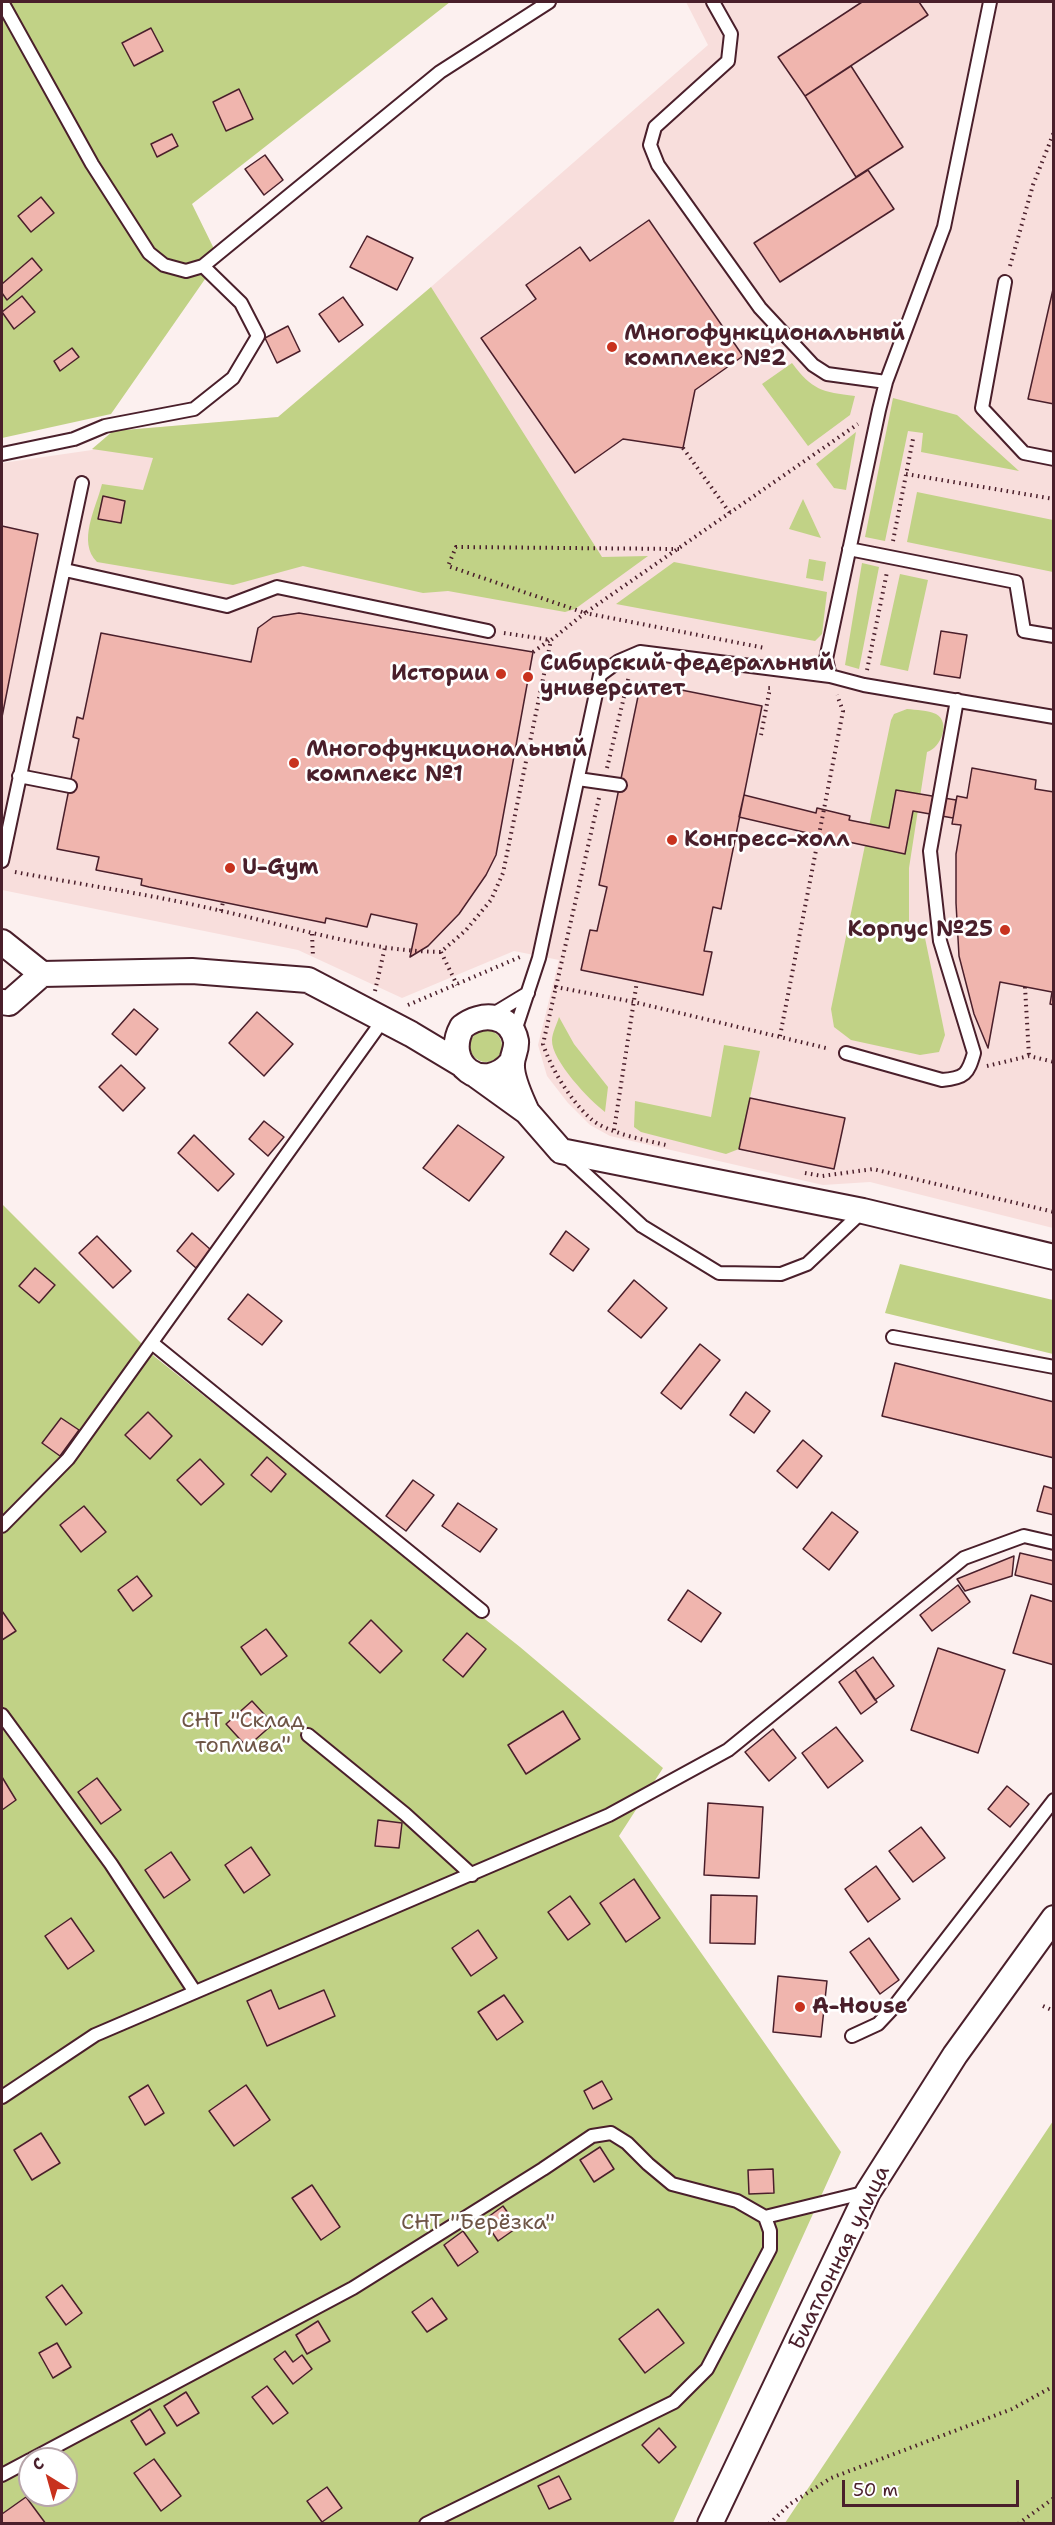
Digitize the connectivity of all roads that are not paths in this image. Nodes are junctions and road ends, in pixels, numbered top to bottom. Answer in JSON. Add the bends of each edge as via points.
{"nodes":[{"id":1,"x":2,"y":2,"type":"edge"},
{"id":2,"x":549,"y":2,"type":"edge"},
{"id":3,"x":713,"y":2,"type":"edge"},
{"id":4,"x":990,"y":2,"type":"edge"},
{"id":5,"x":203,"y":266,"type":"junction"},
{"id":6,"x":1005,"y":282,"type":"road end"},
{"id":7,"x":886,"y":382,"type":"junction"},
{"id":8,"x":2,"y":454,"type":"edge"},
{"id":9,"x":1053,"y":459,"type":"edge"},
{"id":10,"x":82,"y":483,"type":"dead end"},
{"id":11,"x":849,"y":549,"type":"junction"},
{"id":12,"x":65,"y":570,"type":"junction"},
{"id":13,"x":488,"y":631,"type":"dead end"},
{"id":14,"x":1053,"y":636,"type":"edge"},
{"id":15,"x":830,"y":676,"type":"junction"},
{"id":16,"x":957,"y":700,"type":"junction"},
{"id":17,"x":1053,"y":717,"type":"edge"},
{"id":18,"x":19,"y":776,"type":"junction"},
{"id":19,"x":578,"y":779,"type":"junction"},
{"id":20,"x":620,"y":785,"type":"dead end"},
{"id":21,"x":70,"y":786,"type":"dead end"},
{"id":22,"x":2,"y":861,"type":"edge"},
{"id":23,"x":2,"y":942,"type":"edge"},
{"id":24,"x":42,"y":974,"type":"junction"},
{"id":25,"x":528,"y":993,"type":"junction"},
{"id":26,"x":4,"y":1005,"type":"edge"},
{"id":27,"x":490,"y":1016,"type":"junction"},
{"id":28,"x":383,"y":1020,"type":"junction"},
{"id":29,"x":462,"y":1027,"type":"junction"},
{"id":30,"x":411,"y":1034,"type":"junction"},
{"id":31,"x":514,"y":1034,"type":"junction"},
{"id":32,"x":846,"y":1053,"type":"road end"},
{"id":33,"x":511,"y":1063,"type":"junction"},
{"id":34,"x":469,"y":1070,"type":"junction"},
{"id":35,"x":527,"y":1112,"type":"junction"},
{"id":36,"x":561,"y":1151,"type":"junction"},
{"id":37,"x":863,"y":1211,"type":"junction"},
{"id":38,"x":1053,"y":1257,"type":"edge"},
{"id":39,"x":892,"y":1337,"type":"dead end"},
{"id":40,"x":152,"y":1343,"type":"junction"},
{"id":41,"x":1053,"y":1367,"type":"edge"},
{"id":42,"x":2,"y":1526,"type":"edge"},
{"id":43,"x":1053,"y":1543,"type":"edge"},
{"id":44,"x":482,"y":1611,"type":"dead end"},
{"id":45,"x":2,"y":1715,"type":"edge"},
{"id":46,"x":308,"y":1735,"type":"dead end"},
{"id":47,"x":1053,"y":1800,"type":"edge"},
{"id":48,"x":472,"y":1875,"type":"junction"},
{"id":49,"x":1053,"y":1918,"type":"edge"},
{"id":50,"x":195,"y":1992,"type":"junction"},
{"id":51,"x":852,"y":2036,"type":"dead end"},
{"id":52,"x":2,"y":2097,"type":"edge"},
{"id":53,"x":868,"y":2192,"type":"junction"},
{"id":54,"x":765,"y":2217,"type":"junction"},
{"id":55,"x":55,"y":2447,"type":"edge"},
{"id":56,"x":18,"y":2467,"type":"edge"},
{"id":57,"x":2,"y":2475,"type":"edge"},
{"id":58,"x":426,"y":2523,"type":"edge"},
{"id":59,"x":710,"y":2523,"type":"edge"}],
"edges":[{"from":1,"to":5,"type":"lane","via":[[92,164],[149,253],[164,265],[186,271]]},
{"from":2,"to":5,"type":"lane","via":[[440,72]]},
{"from":3,"to":7,"type":"lane","via":[[731,34],[728,62],[655,127],[650,145],[658,165],[760,308],[813,365],[827,374]]},
{"from":4,"to":7,"type":"lane","via":[[944,227]]},
{"from":5,"to":8,"type":"lane","via":[[241,303],[258,336],[233,378],[194,409],[105,426],[75,439]]},
{"from":6,"to":9,"type":"lane","via":[[982,408],[1024,453]]},
{"from":7,"to":11,"type":"lane"},
{"from":10,"to":12,"type":"lane"},
{"from":11,"to":14,"type":"lane","via":[[1016,582],[1024,631]]},
{"from":11,"to":15,"type":"lane","via":[[826,659]]},
{"from":12,"to":13,"type":"lane","via":[[227,606],[277,587]]},
{"from":12,"to":18,"type":"lane"},
{"from":15,"to":16,"type":"lane"},
{"from":15,"to":19,"type":"lane","via":[[640,652],[600,675]]},
{"from":16,"to":17,"type":"lane"},
{"from":16,"to":32,"type":"lane","via":[[930,851],[940,941],[974,1053],[969,1070],[958,1078],[942,1080]]},
{"from":18,"to":21,"type":"lane"},
{"from":18,"to":22,"type":"lane"},
{"from":19,"to":20,"type":"lane"},
{"from":19,"to":25,"type":"lane"},
{"from":23,"to":24,"type":"street"},
{"from":24,"to":26,"type":"street"},
{"from":24,"to":28,"type":"street","via":[[192,971],[308,980]]},
{"from":25,"to":27,"type":"lane"},
{"from":25,"to":31,"type":"lane"},
{"from":27,"to":29,"type":"street","via":[[480,1016]]},
{"from":27,"to":31,"type":"street","via":[[500,1019]]},
{"from":28,"to":30,"type":"street"},
{"from":28,"to":40,"type":"lane"},
{"from":29,"to":30,"type":"street"},
{"from":29,"to":34,"type":"street","via":[[455,1046]]},
{"from":30,"to":34,"type":"street"},
{"from":31,"to":33,"type":"street","via":[[516,1044]]},
{"from":33,"to":34,"type":"street","via":[[496,1075]]},
{"from":33,"to":35,"type":"street"},
{"from":34,"to":35,"type":"street"},
{"from":35,"to":36,"type":"street"},
{"from":36,"to":37,"type":"street"},
{"from":36,"to":37,"type":"lane","via":[[642,1226],[719,1273],[781,1274],[807,1264]]},
{"from":37,"to":38,"type":"street"},
{"from":39,"to":41,"type":"lane"},
{"from":40,"to":42,"type":"lane","via":[[68,1459]]},
{"from":40,"to":44,"type":"lane"},
{"from":43,"to":48,"type":"lane","via":[[1024,1536],[964,1558],[728,1750],[609,1815]]},
{"from":45,"to":50,"type":"lane","via":[[111,1864]]},
{"from":46,"to":48,"type":"lane"},
{"from":47,"to":51,"type":"lane","via":[[893,2008],[878,2024]]},
{"from":48,"to":50,"type":"lane"},
{"from":49,"to":53,"type":"street","name":"Биатлонная улица","via":[[955,2055]]},
{"from":50,"to":52,"type":"lane","via":[[95,2035]]},
{"from":53,"to":54,"type":"lane"},
{"from":53,"to":59,"type":"street","name":"Биатлонная улица"},
{"from":54,"to":55,"type":"lane","via":[[737,2201],[672,2184],[611,2133],[591,2136],[353,2288]]},
{"from":54,"to":58,"type":"lane","via":[[770,2249],[707,2369],[674,2402]]},
{"from":56,"to":57,"type":"lane"}]}
